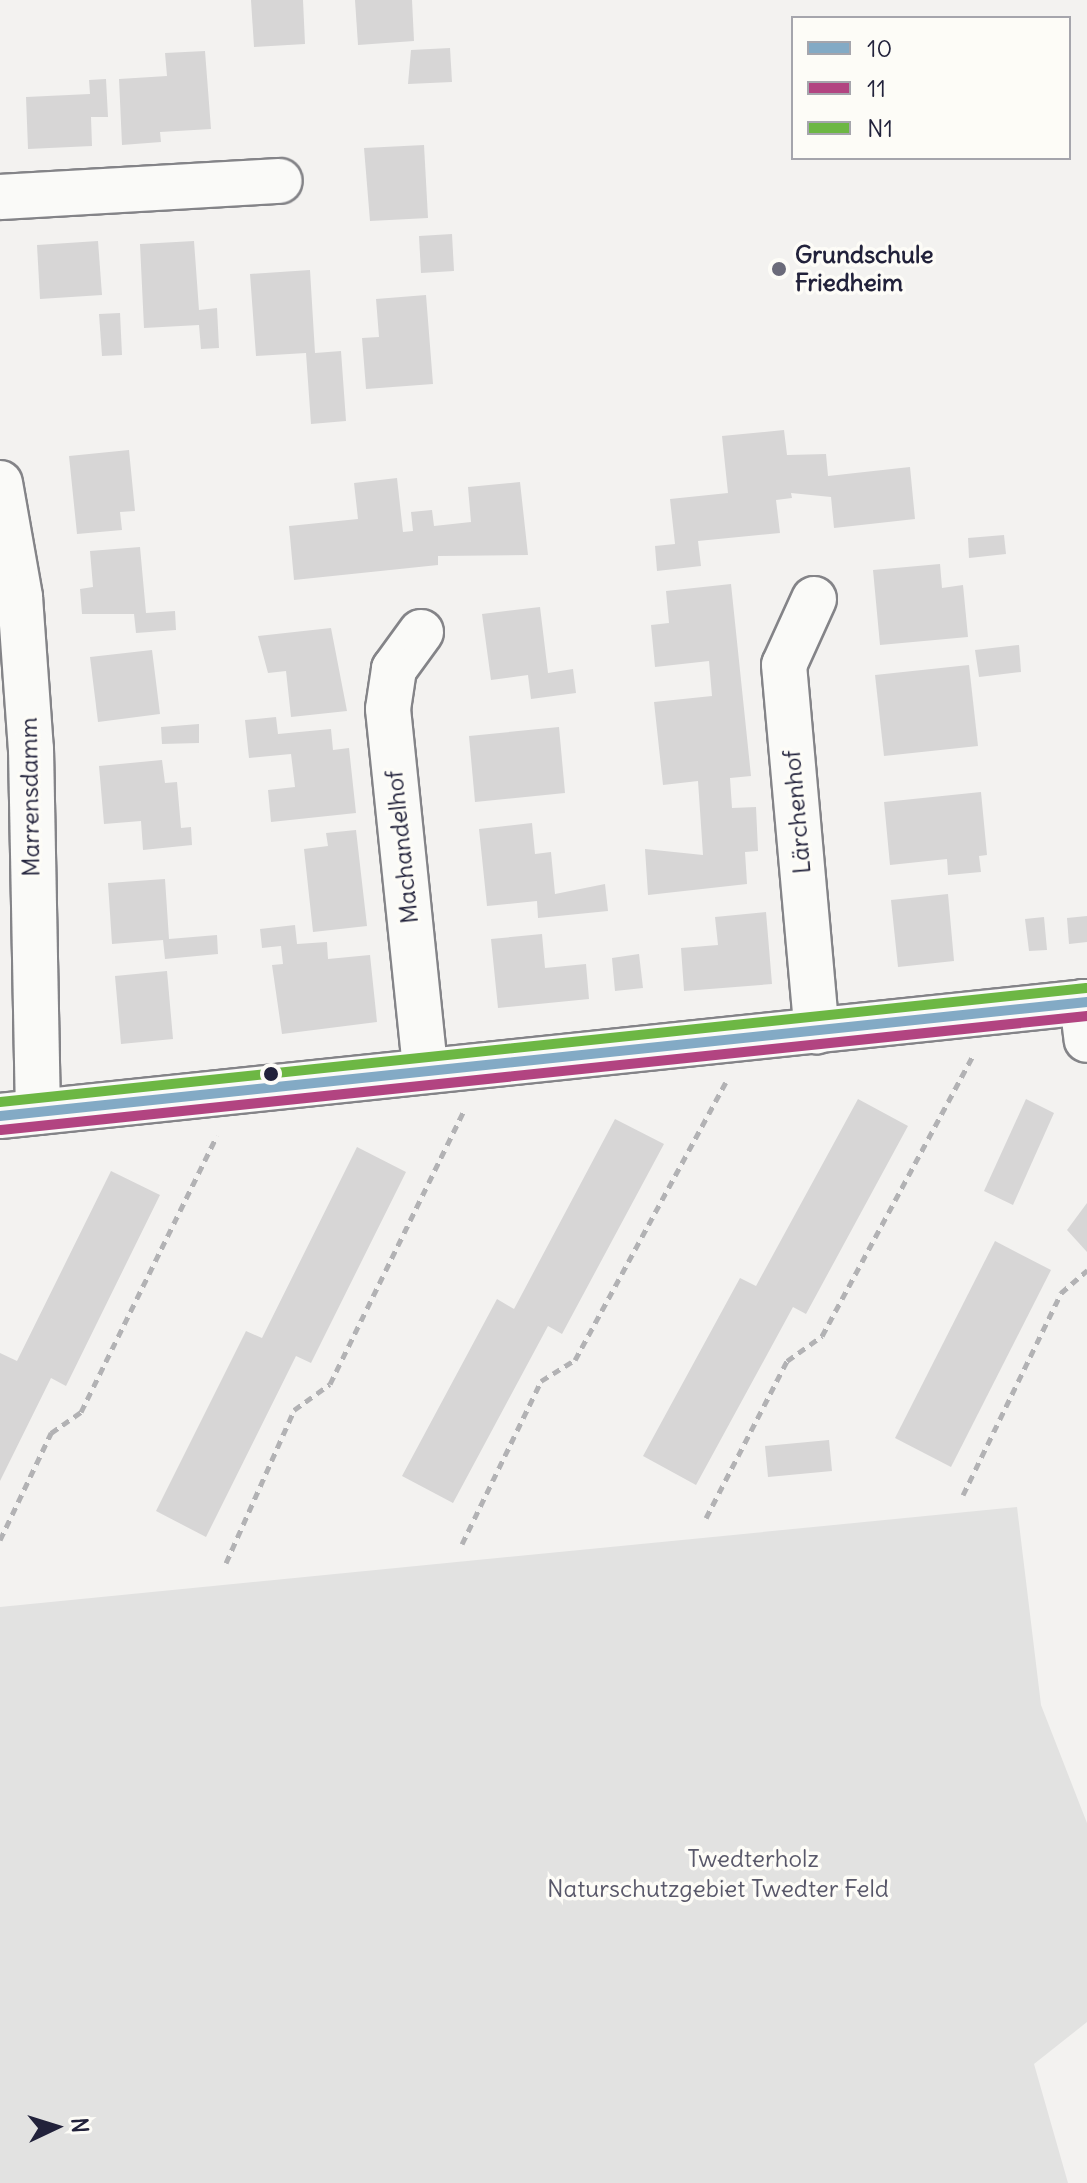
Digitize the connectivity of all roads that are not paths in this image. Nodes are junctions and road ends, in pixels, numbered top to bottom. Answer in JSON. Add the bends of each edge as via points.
{"nodes":[{"id":1,"x":280,"y":181,"type":"dead end"},
{"id":2,"x":0,"y":197,"type":"edge"},
{"id":3,"x":0,"y":483,"type":"edge"},
{"id":4,"x":814,"y":599,"type":"dead end"},
{"id":5,"x":421,"y":632,"type":"dead end"},
{"id":6,"x":1085,"y":1015,"type":"edge"},
{"id":7,"x":817,"y":1032,"type":"junction"},
{"id":8,"x":446,"y":1068,"type":"junction"},
{"id":9,"x":19,"y":1114,"type":"edge"}],
"edges":[{"from":1,"to":2,"type":"street"},
{"from":3,"to":9,"type":"street","name":"Marrensdamm","via":[[20,597],[31,749]]},
{"from":4,"to":7,"type":"street","name":"Lärchenhof","via":[[784,665]]},
{"from":5,"to":8,"type":"street","name":"Machandelhof","via":[[394,669],[388,709]]},
{"from":6,"to":7,"type":"street","via":[[974,1014]]},
{"from":7,"to":8,"type":"street"},
{"from":8,"to":9,"type":"street"}]}
